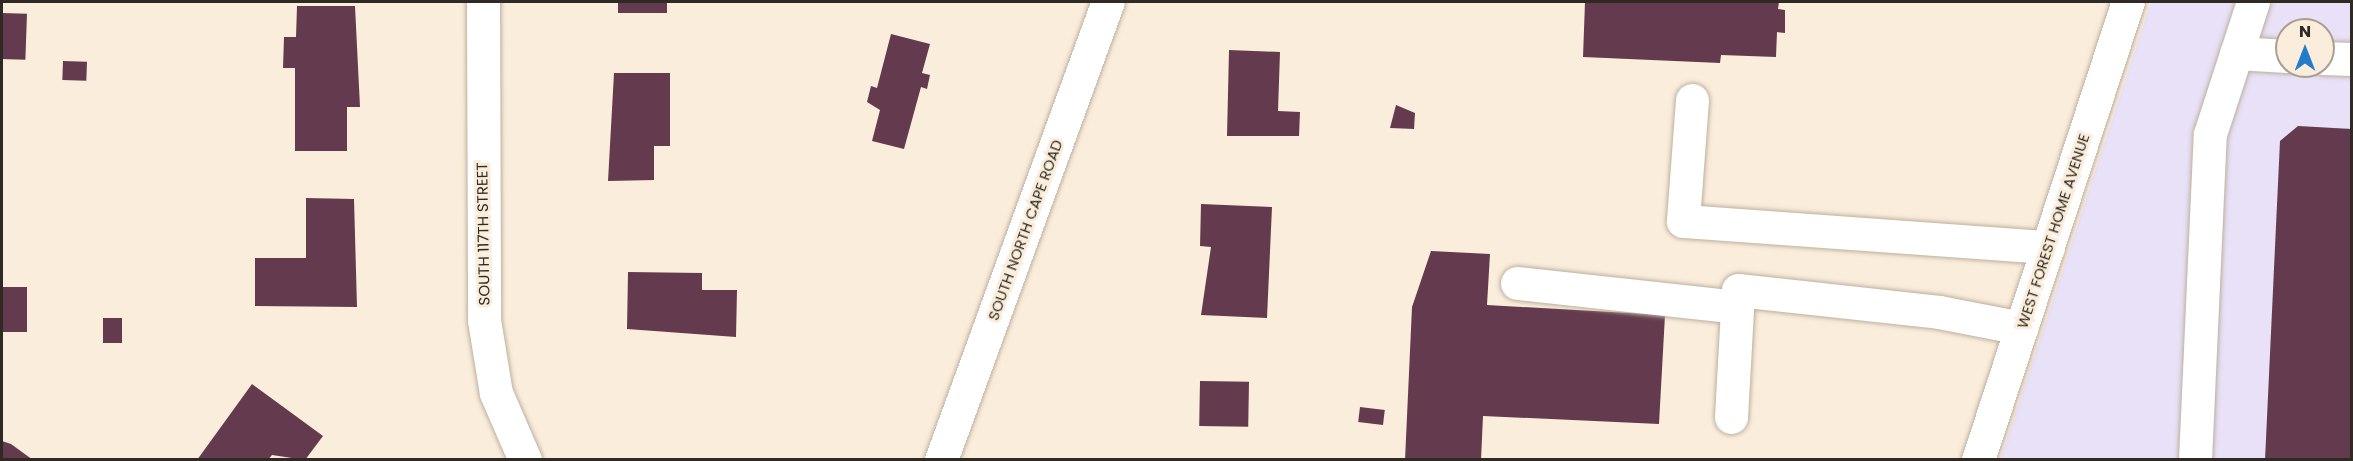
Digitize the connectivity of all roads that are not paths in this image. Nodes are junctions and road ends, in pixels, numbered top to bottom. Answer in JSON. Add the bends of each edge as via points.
{"nodes":[{"id":1,"x":483,"y":2,"type":"edge"},
{"id":2,"x":1108,"y":2,"type":"edge"},
{"id":3,"x":2128,"y":2,"type":"edge"},
{"id":4,"x":2253,"y":2,"type":"edge"},
{"id":5,"x":2236,"y":53,"type":"junction"},
{"id":6,"x":2275,"y":55,"type":"edge"},
{"id":7,"x":2335,"y":58,"type":"edge"},
{"id":8,"x":2352,"y":59,"type":"edge"},
{"id":9,"x":1692,"y":100,"type":"dead end"},
{"id":10,"x":2048,"y":247,"type":"junction"},
{"id":11,"x":1517,"y":284,"type":"dead end"},
{"id":12,"x":1737,"y":306,"type":"junction"},
{"id":13,"x":2021,"y":328,"type":"junction"},
{"id":14,"x":1731,"y":417,"type":"dead end"},
{"id":15,"x":525,"y":459,"type":"edge"},
{"id":16,"x":941,"y":459,"type":"edge"},
{"id":17,"x":1978,"y":459,"type":"edge"},
{"id":18,"x":2195,"y":459,"type":"edge"}],
"edges":[{"from":1,"to":15,"type":"street","name":"SOUTH 117TH STREET","via":[[484,320],[496,393]]},
{"from":2,"to":16,"type":"street","name":"SOUTH NORTH CAPE ROAD"},
{"from":3,"to":10,"type":"street","name":"WEST FOREST HOME AVENUE"},
{"from":4,"to":5,"type":"street"},
{"from":5,"to":6,"type":"street"},
{"from":5,"to":18,"type":"street","via":[[2210,134]]},
{"from":7,"to":8,"type":"street"},
{"from":9,"to":10,"type":"street","via":[[1683,221]]},
{"from":10,"to":13,"type":"street","name":"WEST FOREST HOME AVENUE"},
{"from":11,"to":12,"type":"street"},
{"from":12,"to":13,"type":"street","via":[[1738,290],[1939,312]]},
{"from":12,"to":14,"type":"street"},
{"from":13,"to":17,"type":"street","name":"WEST FOREST HOME AVENUE"}]}
